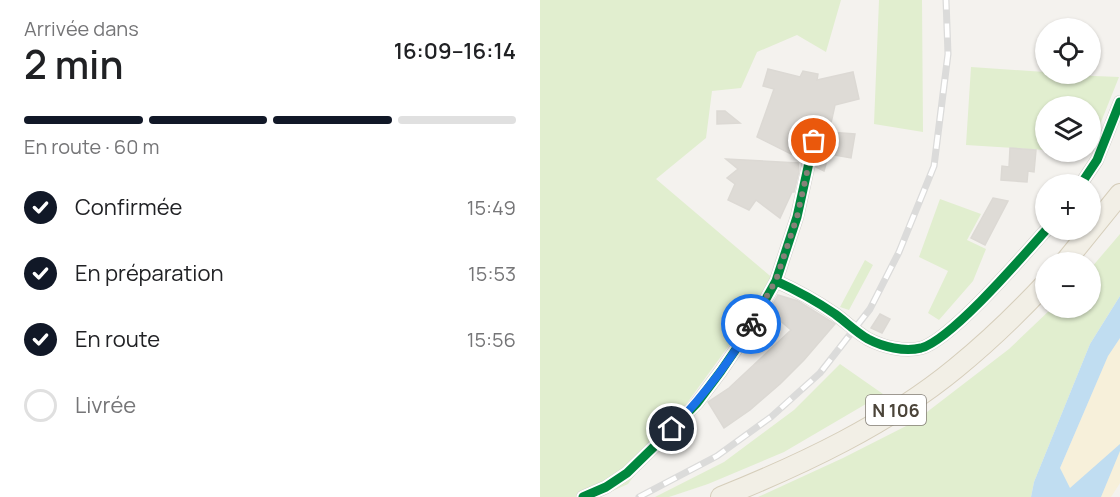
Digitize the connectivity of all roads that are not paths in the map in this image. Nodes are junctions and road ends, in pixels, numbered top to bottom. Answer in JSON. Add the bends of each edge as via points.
{"nodes":[{"id":1,"x":1120,"y":102,"type":"edge"},
{"id":2,"x":814,"y":141,"type":"dead end"},
{"id":3,"x":1088,"y":174,"type":"edge"},
{"id":4,"x":1120,"y":194,"type":"edge"},
{"id":5,"x":1037,"y":240,"type":"edge"},
{"id":6,"x":1073,"y":252,"type":"edge"},
{"id":7,"x":776,"y":280,"type":"junction"},
{"id":8,"x":1035,"y":294,"type":"edge"},
{"id":9,"x":583,"y":497,"type":"edge"},
{"id":10,"x":721,"y":497,"type":"edge"}],
"edges":[{"from":1,"to":3,"type":"street"},
{"from":2,"to":7,"type":"street","via":[[797,217]]},
{"from":4,"to":6,"type":"main road"},
{"from":5,"to":7,"type":"street","via":[[937,341],[921,348],[902,350],[867,339],[817,302]]},
{"from":7,"to":9,"type":"street","via":[[747,333],[697,403],[627,473]]},
{"from":8,"to":10,"type":"main road","number":"N 106","via":[[956,369],[882,420],[788,470]]}]}
